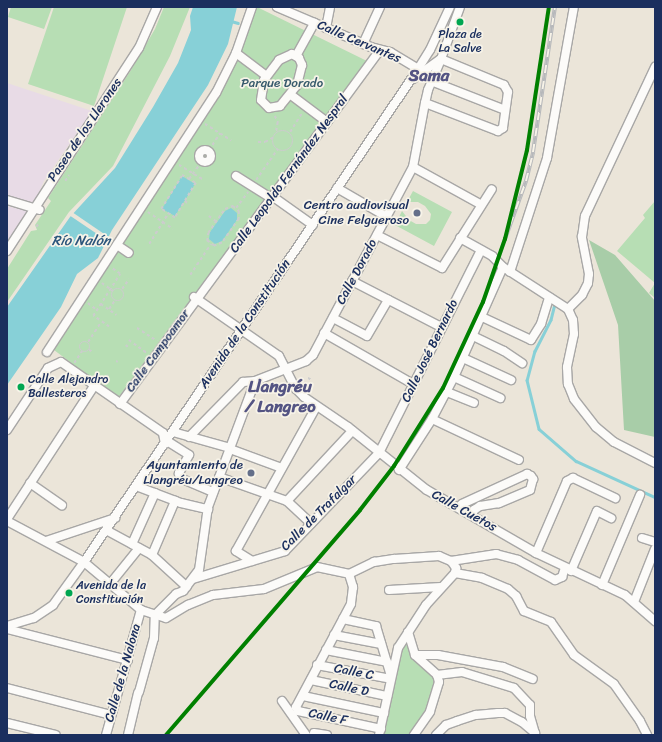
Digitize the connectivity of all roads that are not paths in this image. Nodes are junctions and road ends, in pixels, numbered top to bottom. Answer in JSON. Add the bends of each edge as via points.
{"nodes":[{"id":1,"x":157,"y":7,"type":"edge"},
{"id":2,"x":252,"y":7,"type":"edge"},
{"id":3,"x":277,"y":7,"type":"edge"},
{"id":4,"x":330,"y":7,"type":"edge"},
{"id":5,"x":380,"y":7,"type":"edge"},
{"id":6,"x":574,"y":7,"type":"edge"},
{"id":7,"x":450,"y":8,"type":"edge"},
{"id":8,"x":460,"y":8,"type":"edge"},
{"id":9,"x":314,"y":23,"type":"junction"},
{"id":10,"x":326,"y":28,"type":"junction"},
{"id":11,"x":363,"y":44,"type":"junction"},
{"id":12,"x":380,"y":50,"type":"junction"},
{"id":13,"x":236,"y":53,"type":"junction"},
{"id":14,"x":296,"y":56,"type":"junction"},
{"id":15,"x":437,"y":62,"type":"junction"},
{"id":16,"x":655,"y":68,"type":"edge"},
{"id":17,"x":415,"y":75,"type":"junction"},
{"id":18,"x":266,"y":76,"type":"junction"},
{"id":19,"x":433,"y":78,"type":"junction"},
{"id":20,"x":428,"y":90,"type":"junction"},
{"id":21,"x":291,"y":95,"type":"junction"},
{"id":22,"x":425,"y":103,"type":"junction"},
{"id":23,"x":505,"y":110,"type":"junction"},
{"id":24,"x":327,"y":122,"type":"junction"},
{"id":25,"x":202,"y":161,"type":"joint"},
{"id":26,"x":413,"y":167,"type":"junction"},
{"id":27,"x":236,"y":176,"type":"dead end"},
{"id":28,"x":337,"y":188,"type":"junction"},
{"id":29,"x":492,"y":189,"type":"dead end"},
{"id":30,"x":272,"y":197,"type":"junction"},
{"id":31,"x":7,"y":200,"type":"edge"},
{"id":32,"x":480,"y":204,"type":"junction"},
{"id":33,"x":38,"y":209,"type":"junction"},
{"id":34,"x":387,"y":216,"type":"junction"},
{"id":35,"x":313,"y":224,"type":"junction"},
{"id":36,"x":377,"y":235,"type":"junction"},
{"id":37,"x":460,"y":238,"type":"junction"},
{"id":38,"x":116,"y":245,"type":"junction"},
{"id":39,"x":481,"y":250,"type":"junction"},
{"id":40,"x":7,"y":251,"type":"edge"},
{"id":41,"x":129,"y":253,"type":"dead end"},
{"id":42,"x":503,"y":267,"type":"junction"},
{"id":43,"x":510,"y":272,"type":"junction"},
{"id":44,"x":352,"y":281,"type":"junction"},
{"id":45,"x":549,"y":297,"type":"junction"},
{"id":46,"x":196,"y":298,"type":"junction"},
{"id":47,"x":388,"y":300,"type":"junction"},
{"id":48,"x":568,"y":309,"type":"junction"},
{"id":49,"x":482,"y":317,"type":"junction"},
{"id":50,"x":333,"y":318,"type":"junction"},
{"id":51,"x":441,"y":327,"type":"junction"},
{"id":52,"x":242,"y":330,"type":"junction"},
{"id":53,"x":324,"y":334,"type":"junction"},
{"id":54,"x":473,"y":336,"type":"junction"},
{"id":55,"x":47,"y":352,"type":"dead end"},
{"id":56,"x":464,"y":358,"type":"junction"},
{"id":57,"x":522,"y":363,"type":"dead end"},
{"id":58,"x":286,"y":369,"type":"junction"},
{"id":59,"x":454,"y":377,"type":"junction"},
{"id":60,"x":512,"y":380,"type":"dead end"},
{"id":61,"x":254,"y":381,"type":"junction"},
{"id":62,"x":92,"y":382,"type":"junction"},
{"id":63,"x":413,"y":384,"type":"junction"},
{"id":64,"x":447,"y":392,"type":"junction"},
{"id":65,"x":500,"y":398,"type":"dead end"},
{"id":66,"x":474,"y":403,"type":"dead end"},
{"id":67,"x":120,"y":404,"type":"junction"},
{"id":68,"x":316,"y":406,"type":"junction"},
{"id":69,"x":432,"y":419,"type":"junction"},
{"id":70,"x":7,"y":430,"type":"edge"},
{"id":71,"x":352,"y":430,"type":"junction"},
{"id":72,"x":173,"y":432,"type":"junction"},
{"id":73,"x":163,"y":433,"type":"junction"},
{"id":74,"x":189,"y":437,"type":"junction"},
{"id":75,"x":166,"y":443,"type":"junction"},
{"id":76,"x":230,"y":447,"type":"junction"},
{"id":77,"x":379,"y":453,"type":"junction"},
{"id":78,"x":519,"y":460,"type":"dead end"},
{"id":79,"x":655,"y":463,"type":"edge"},
{"id":80,"x":282,"y":468,"type":"junction"},
{"id":81,"x":397,"y":468,"type":"junction"},
{"id":82,"x":219,"y":477,"type":"junction"},
{"id":83,"x":30,"y":483,"type":"junction"},
{"id":84,"x":136,"y":486,"type":"junction"},
{"id":85,"x":155,"y":493,"type":"junction"},
{"id":86,"x":213,"y":493,"type":"junction"},
{"id":87,"x":269,"y":494,"type":"junction"},
{"id":88,"x":640,"y":495,"type":"dead end"},
{"id":89,"x":615,"y":498,"type":"dead end"},
{"id":90,"x":175,"y":501,"type":"junction"},
{"id":91,"x":287,"y":501,"type":"junction"},
{"id":92,"x":62,"y":504,"type":"dead end"},
{"id":93,"x":208,"y":508,"type":"junction"},
{"id":94,"x":460,"y":508,"type":"junction"},
{"id":95,"x":472,"y":515,"type":"junction"},
{"id":96,"x":115,"y":518,"type":"junction"},
{"id":97,"x":611,"y":518,"type":"dead end"},
{"id":98,"x":7,"y":520,"type":"edge"},
{"id":99,"x":311,"y":523,"type":"junction"},
{"id":100,"x":106,"y":530,"type":"junction"},
{"id":101,"x":46,"y":541,"type":"junction"},
{"id":102,"x":655,"y":542,"type":"edge"},
{"id":103,"x":136,"y":546,"type":"junction"},
{"id":104,"x":638,"y":546,"type":"dead end"},
{"id":105,"x":655,"y":549,"type":"edge"},
{"id":106,"x":536,"y":553,"type":"junction"},
{"id":107,"x":152,"y":555,"type":"junction"},
{"id":108,"x":252,"y":561,"type":"junction"},
{"id":109,"x":451,"y":561,"type":"junction"},
{"id":110,"x":84,"y":562,"type":"junction"},
{"id":111,"x":568,"y":569,"type":"junction"},
{"id":112,"x":455,"y":573,"type":"junction"},
{"id":113,"x":349,"y":574,"type":"junction"},
{"id":114,"x":190,"y":583,"type":"junction"},
{"id":115,"x":110,"y":584,"type":"junction"},
{"id":116,"x":602,"y":584,"type":"junction"},
{"id":117,"x":441,"y":587,"type":"junction"},
{"id":118,"x":389,"y":590,"type":"dead end"},
{"id":119,"x":634,"y":602,"type":"junction"},
{"id":120,"x":141,"y":610,"type":"junction"},
{"id":121,"x":155,"y":616,"type":"junction"},
{"id":122,"x":343,"y":619,"type":"junction"},
{"id":123,"x":655,"y":620,"type":"edge"},
{"id":124,"x":7,"y":627,"type":"edge"},
{"id":125,"x":408,"y":632,"type":"junction"},
{"id":126,"x":334,"y":635,"type":"junction"},
{"id":127,"x":381,"y":644,"type":"junction"},
{"id":128,"x":326,"y":650,"type":"junction"},
{"id":129,"x":415,"y":655,"type":"junction"},
{"id":130,"x":128,"y":660,"type":"junction"},
{"id":131,"x":387,"y":662,"type":"junction"},
{"id":132,"x":317,"y":665,"type":"junction"},
{"id":133,"x":437,"y":676,"type":"junction"},
{"id":134,"x":391,"y":678,"type":"junction"},
{"id":135,"x":533,"y":679,"type":"dead end"},
{"id":136,"x":311,"y":680,"type":"junction"},
{"id":137,"x":7,"y":688,"type":"edge"},
{"id":138,"x":303,"y":696,"type":"junction"},
{"id":139,"x":387,"y":696,"type":"junction"},
{"id":140,"x":282,"y":701,"type":"dead end"},
{"id":141,"x":384,"y":713,"type":"junction"},
{"id":142,"x":111,"y":715,"type":"junction"},
{"id":143,"x":7,"y":722,"type":"edge"},
{"id":144,"x":380,"y":732,"type":"edge"},
{"id":145,"x":310,"y":734,"type":"edge"},
{"id":146,"x":536,"y":734,"type":"edge"},
{"id":147,"x":56,"y":735,"type":"edge"},
{"id":148,"x":106,"y":735,"type":"edge"},
{"id":149,"x":128,"y":735,"type":"edge"},
{"id":150,"x":327,"y":735,"type":"edge"},
{"id":151,"x":414,"y":735,"type":"edge"},
{"id":152,"x":436,"y":735,"type":"edge"},
{"id":153,"x":647,"y":735,"type":"edge"}],
"edges":[{"from":1,"to":33,"type":"street","name":"Paseo de los Llerones","via":[[138,48]]},
{"from":2,"to":13,"type":"street"},
{"from":3,"to":9,"type":"street","name":"Calle Cervantes"},
{"from":4,"to":10,"type":"street"},
{"from":5,"to":11,"type":"street"},
{"from":6,"to":43,"type":"street","via":[[547,158]]},
{"from":7,"to":15,"type":"street","via":[[450,18],[435,52]]},
{"from":7,"to":17,"type":"street"},
{"from":8,"to":15,"type":"street"},
{"from":9,"to":10,"type":"street","name":"Calle Cervantes"},
{"from":9,"to":14,"type":"street"},
{"from":10,"to":11,"type":"street","name":"Calle Cervantes"},
{"from":11,"to":12,"type":"street","name":"Calle Cervantes"},
{"from":12,"to":17,"type":"street","name":"Calle Cervantes","via":[[390,52]]},
{"from":12,"to":24,"type":"street","name":"Calle Leopoldo Fernández Nespral"},
{"from":13,"to":18,"type":"street"},
{"from":13,"to":38,"type":"street","via":[[198,119]]},
{"from":14,"to":18,"type":"street","via":[[285,56]]},
{"from":14,"to":21,"type":"street","via":[[301,61],[302,68]]},
{"from":15,"to":17,"type":"street"},
{"from":15,"to":19,"type":"street"},
{"from":15,"to":23,"type":"street","via":[[504,85],[508,92]]},
{"from":16,"to":48,"type":"street","via":[[585,216],[582,237],[590,274],[582,295]]},
{"from":17,"to":20,"type":"street","via":[[425,83]]},
{"from":17,"to":28,"type":"street","name":"Avenida de la Constitución"},
{"from":18,"to":21,"type":"street","via":[[261,96],[266,106],[277,108]]},
{"from":19,"to":20,"type":"street"},
{"from":19,"to":23,"type":"street"},
{"from":20,"to":22,"type":"street","name":"Calle Dorado"},
{"from":21,"to":24,"type":"street"},
{"from":22,"to":23,"type":"street","via":[[498,131],[503,128]]},
{"from":22,"to":26,"type":"street","name":"Calle Dorado"},
{"from":24,"to":30,"type":"street","name":"Calle Leopoldo Fernández Nespral"},
{"from":25,"to":25,"type":"street","via":[[213,161],[209,150],[200,152]]},
{"from":26,"to":32,"type":"street"},
{"from":26,"to":34,"type":"street","name":"Calle Dorado"},
{"from":27,"to":30,"type":"street"},
{"from":28,"to":34,"type":"street"},
{"from":28,"to":35,"type":"street","name":"Avenida de la Constitución"},
{"from":29,"to":32,"type":"street"},
{"from":30,"to":35,"type":"street"},
{"from":30,"to":46,"type":"street","name":"Calle Leopoldo Fernández Nespral"},
{"from":31,"to":33,"type":"street"},
{"from":32,"to":37,"type":"street"},
{"from":33,"to":40,"type":"street","name":"Paseo de los Llerones"},
{"from":34,"to":36,"type":"street","name":"Calle Dorado"},
{"from":35,"to":52,"type":"street","name":"Avenida de la Constitución"},
{"from":36,"to":37,"type":"street","via":[[442,268]]},
{"from":36,"to":44,"type":"street","name":"Calle Dorado"},
{"from":37,"to":39,"type":"street"},
{"from":38,"to":41,"type":"street"},
{"from":38,"to":55,"type":"street"},
{"from":39,"to":42,"type":"street"},
{"from":39,"to":51,"type":"street","name":"Calle José Bernardo"},
{"from":42,"to":43,"type":"street"},
{"from":42,"to":49,"type":"street"},
{"from":43,"to":45,"type":"street"},
{"from":44,"to":47,"type":"street"},
{"from":44,"to":50,"type":"street","name":"Calle Dorado"},
{"from":45,"to":48,"type":"street"},
{"from":45,"to":49,"type":"street","via":[[541,324],[531,340]]},
{"from":46,"to":52,"type":"street","name":"Calle Cuetos"},
{"from":46,"to":67,"type":"street","name":"Calle Campoamor"},
{"from":47,"to":50,"type":"street","via":[[367,336]]},
{"from":47,"to":51,"type":"street"},
{"from":48,"to":79,"type":"street","via":[[573,320],[574,334],[567,366],[568,384],[574,399],[584,415],[608,437]]},
{"from":49,"to":54,"type":"street"},
{"from":50,"to":53,"type":"street","name":"Calle Dorado"},
{"from":51,"to":63,"type":"street","name":"Calle José Bernardo"},
{"from":52,"to":58,"type":"street","name":"Calle Cuetos","via":[[279,356]]},
{"from":52,"to":72,"type":"street","name":"Avenida de la Constitución"},
{"from":53,"to":58,"type":"street","name":"Calle Dorado","via":[[309,359]]},
{"from":53,"to":63,"type":"street"},
{"from":54,"to":56,"type":"street"},
{"from":54,"to":57,"type":"street"},
{"from":56,"to":59,"type":"street"},
{"from":56,"to":60,"type":"street"},
{"from":58,"to":61,"type":"street","name":"Calle Dorado"},
{"from":58,"to":68,"type":"street","name":"Calle Cuetos","via":[[296,389]]},
{"from":59,"to":64,"type":"street"},
{"from":59,"to":65,"type":"street"},
{"from":61,"to":74,"type":"street","name":"Calle Dorado","via":[[243,382]]},
{"from":61,"to":76,"type":"street"},
{"from":62,"to":67,"type":"street"},
{"from":62,"to":70,"type":"street","via":[[60,362],[54,363]]},
{"from":62,"to":83,"type":"street"},
{"from":63,"to":77,"type":"street","name":"Calle José Bernardo"},
{"from":64,"to":66,"type":"street"},
{"from":64,"to":69,"type":"street"},
{"from":67,"to":73,"type":"street"},
{"from":68,"to":71,"type":"street","name":"Calle Cuetos"},
{"from":68,"to":80,"type":"street"},
{"from":69,"to":78,"type":"street"},
{"from":69,"to":81,"type":"street"},
{"from":71,"to":77,"type":"street","name":"Calle Cuetos"},
{"from":71,"to":91,"type":"street"},
{"from":72,"to":73,"type":"street"},
{"from":72,"to":74,"type":"street"},
{"from":72,"to":75,"type":"street","name":"Avenida de la Constitución"},
{"from":73,"to":75,"type":"street"},
{"from":74,"to":76,"type":"street"},
{"from":75,"to":84,"type":"street","name":"Avenida de la Constitución"},
{"from":75,"to":86,"type":"street","via":[[189,455],[179,473],[180,478]]},
{"from":76,"to":80,"type":"street"},
{"from":76,"to":82,"type":"street"},
{"from":77,"to":81,"type":"street","name":"Calle Cuetos"},
{"from":77,"to":99,"type":"street","name":"Calle de Trafalgar"},
{"from":80,"to":87,"type":"street"},
{"from":81,"to":94,"type":"street","name":"Calle Cuetos","via":[[427,490]]},
{"from":82,"to":86,"type":"street"},
{"from":82,"to":87,"type":"street"},
{"from":83,"to":92,"type":"street"},
{"from":83,"to":98,"type":"street"},
{"from":84,"to":85,"type":"street"},
{"from":84,"to":96,"type":"street","name":"Avenida de la Constitución"},
{"from":85,"to":90,"type":"street"},
{"from":85,"to":103,"type":"street"},
{"from":86,"to":93,"type":"street"},
{"from":87,"to":91,"type":"street"},
{"from":87,"to":108,"type":"street","via":[[236,551]]},
{"from":88,"to":116,"type":"street"},
{"from":89,"to":106,"type":"street","via":[[573,478],[567,481]]},
{"from":90,"to":93,"type":"street"},
{"from":90,"to":107,"type":"street"},
{"from":91,"to":99,"type":"street"},
{"from":93,"to":114,"type":"street","via":[[202,560]]},
{"from":94,"to":95,"type":"street","name":"Calle Cuetos"},
{"from":94,"to":95,"type":"street","via":[[462,504],[527,474],[533,479],[530,490],[499,503],[480,506]]},
{"from":95,"to":106,"type":"street","name":"Calle Cuetos"},
{"from":96,"to":100,"type":"street","name":"Avenida de la Constitución"},
{"from":96,"to":101,"type":"street"},
{"from":97,"to":111,"type":"street","via":[[597,512]]},
{"from":98,"to":101,"type":"street"},
{"from":99,"to":108,"type":"street","name":"Calle de Trafalgar","via":[[285,551]]},
{"from":100,"to":103,"type":"street"},
{"from":100,"to":110,"type":"street","name":"Avenida de la Constitución"},
{"from":101,"to":110,"type":"street"},
{"from":102,"to":104,"type":"street","via":[[643,536]]},
{"from":103,"to":107,"type":"street"},
{"from":103,"to":115,"type":"street"},
{"from":105,"to":119,"type":"street"},
{"from":106,"to":111,"type":"street","name":"Calle Cuetos"},
{"from":107,"to":114,"type":"street"},
{"from":108,"to":114,"type":"street","name":"Calle de Trafalgar"},
{"from":109,"to":111,"type":"street","via":[[496,554],[518,560],[556,580]]},
{"from":109,"to":112,"type":"street","via":[[456,568]]},
{"from":109,"to":113,"type":"street","via":[[439,556],[394,559],[374,562]]},
{"from":110,"to":115,"type":"street"},
{"from":110,"to":124,"type":"street","name":"Avenida de la Constitución","via":[[53,605],[34,618]]},
{"from":111,"to":116,"type":"street","name":"Calle Cuetos"},
{"from":112,"to":117,"type":"street"},
{"from":112,"to":153,"type":"street","via":[[482,578],[508,589],[516,596],[524,611],[551,622],[574,655],[614,684]]},
{"from":113,"to":121,"type":"street","via":[[317,567],[264,589],[213,595],[188,605],[166,618]]},
{"from":113,"to":122,"type":"street","via":[[353,587],[351,604]]},
{"from":114,"to":121,"type":"street"},
{"from":115,"to":120,"type":"street"},
{"from":116,"to":119,"type":"street","name":"Calle Cuetos"},
{"from":117,"to":118,"type":"street"},
{"from":117,"to":125,"type":"street"},
{"from":119,"to":123,"type":"street","name":"Calle Cuetos"},
{"from":120,"to":121,"type":"street"},
{"from":120,"to":130,"type":"street","name":"Calle de la Nalona"},
{"from":121,"to":149,"type":"street","via":[[154,638]]},
{"from":122,"to":126,"type":"street"},
{"from":122,"to":127,"type":"street","via":[[376,626]]},
{"from":124,"to":130,"type":"street"},
{"from":125,"to":129,"type":"street"},
{"from":125,"to":134,"type":"street","via":[[398,648]]},
{"from":126,"to":127,"type":"street"},
{"from":126,"to":128,"type":"street"},
{"from":127,"to":131,"type":"street"},
{"from":128,"to":131,"type":"street"},
{"from":128,"to":132,"type":"street"},
{"from":129,"to":133,"type":"street"},
{"from":129,"to":135,"type":"street","via":[[438,655],[503,667]]},
{"from":130,"to":142,"type":"street","name":"Calle de la Nalona"},
{"from":131,"to":134,"type":"street"},
{"from":132,"to":134,"type":"street","name":"Calle C"},
{"from":132,"to":136,"type":"street"},
{"from":133,"to":146,"type":"street","via":[[462,672],[514,688],[530,705],[530,716]]},
{"from":133,"to":151,"type":"street","via":[[438,689],[430,712]]},
{"from":134,"to":139,"type":"street"},
{"from":136,"to":138,"type":"street"},
{"from":136,"to":139,"type":"street","name":"Calle D"},
{"from":137,"to":142,"type":"street"},
{"from":138,"to":141,"type":"street"},
{"from":138,"to":144,"type":"street","name":"Calle F","via":[[296,707],[298,711]]},
{"from":139,"to":141,"type":"street"},
{"from":140,"to":145,"type":"street"},
{"from":141,"to":144,"type":"street"},
{"from":142,"to":148,"type":"street","name":"Calle de la Nalona"},
{"from":143,"to":147,"type":"street"},
{"from":145,"to":150,"type":"street"},
{"from":146,"to":152,"type":"street","via":[[522,722],[505,713],[498,713],[457,720],[446,725]]}]}
